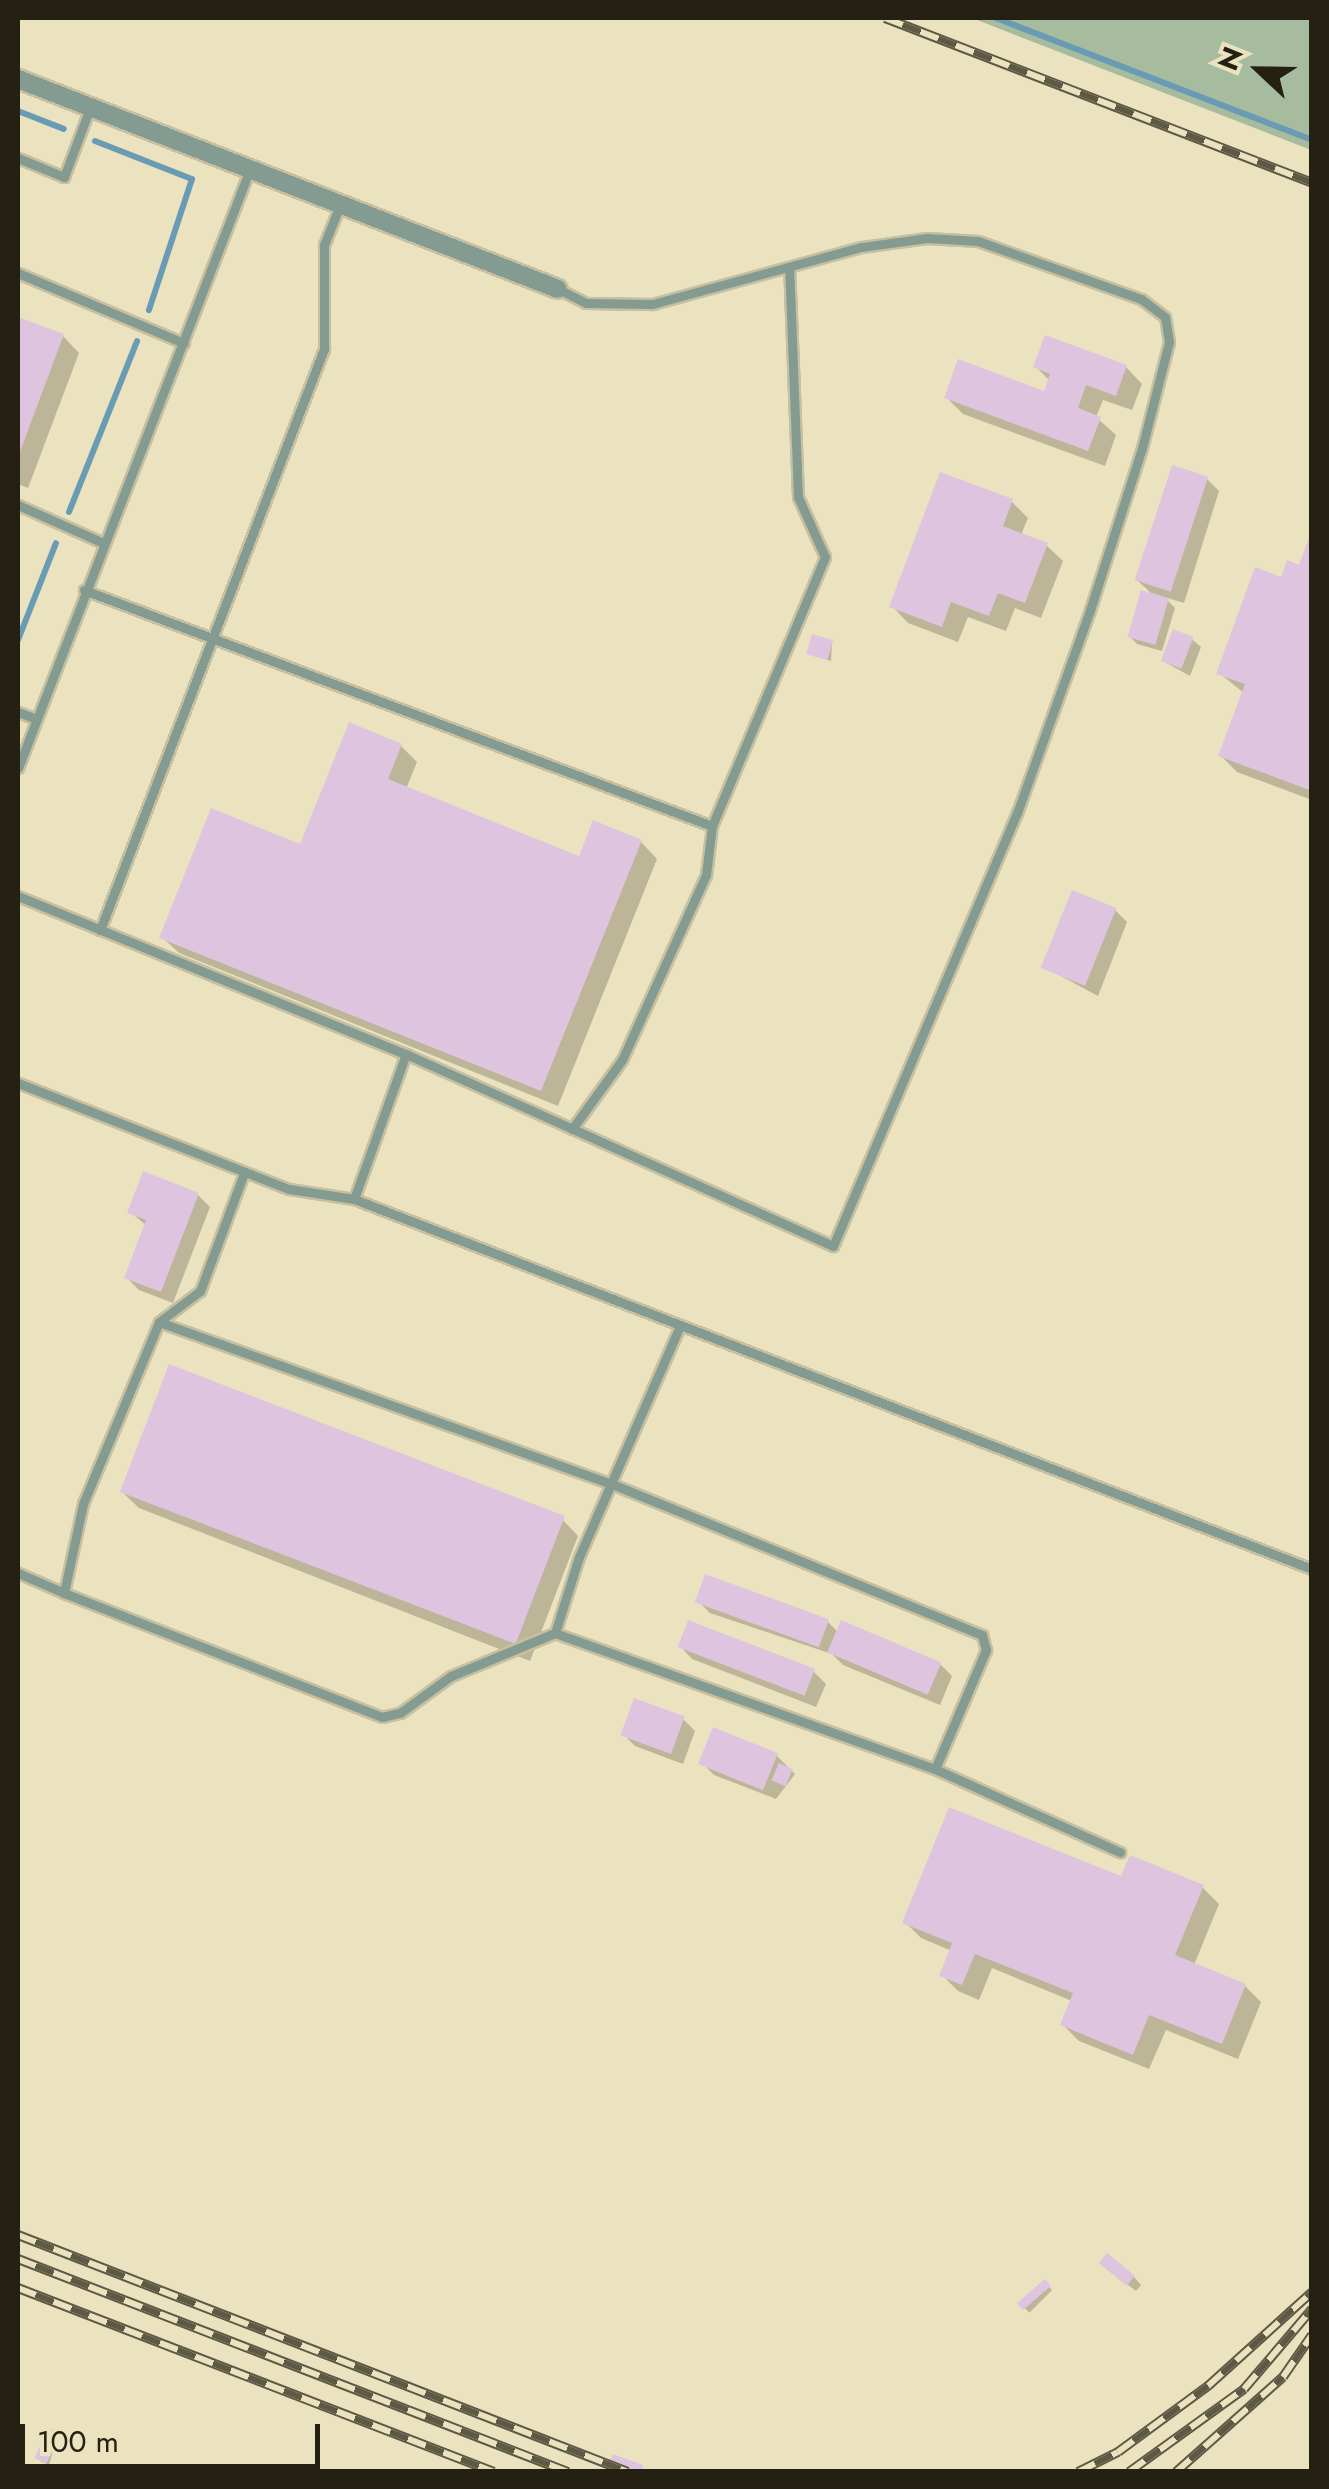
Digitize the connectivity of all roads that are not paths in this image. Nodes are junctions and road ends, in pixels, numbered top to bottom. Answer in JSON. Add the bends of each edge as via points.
{"nodes":[{"id":1,"x":18,"y":79,"type":"edge"},
{"id":2,"x":90,"y":108,"type":"junction"},
{"id":3,"x":18,"y":158,"type":"edge"},
{"id":4,"x":250,"y":170,"type":"junction"},
{"id":5,"x":340,"y":205,"type":"junction"},
{"id":6,"x":789,"y":266,"type":"junction"},
{"id":7,"x":18,"y":273,"type":"edge"},
{"id":8,"x":558,"y":290,"type":"joint"},
{"id":9,"x":184,"y":343,"type":"junction"},
{"id":10,"x":18,"y":505,"type":"edge"},
{"id":11,"x":101,"y":542,"type":"junction"},
{"id":12,"x":84,"y":590,"type":"junction"},
{"id":13,"x":212,"y":639,"type":"junction"},
{"id":14,"x":18,"y":712,"type":"edge"},
{"id":15,"x":36,"y":719,"type":"junction"},
{"id":16,"x":18,"y":768,"type":"edge"},
{"id":17,"x":712,"y":826,"type":"junction"},
{"id":18,"x":18,"y":896,"type":"edge"},
{"id":19,"x":100,"y":930,"type":"junction"},
{"id":20,"x":406,"y":1054,"type":"junction"},
{"id":21,"x":18,"y":1083,"type":"edge"},
{"id":22,"x":572,"y":1128,"type":"junction"},
{"id":23,"x":244,"y":1173,"type":"junction"},
{"id":24,"x":354,"y":1199,"type":"junction"},
{"id":25,"x":159,"y":1322,"type":"junction"},
{"id":26,"x":679,"y":1328,"type":"junction"},
{"id":27,"x":612,"y":1484,"type":"junction"},
{"id":28,"x":1312,"y":1569,"type":"edge"},
{"id":29,"x":18,"y":1573,"type":"edge"},
{"id":30,"x":64,"y":1594,"type":"junction"},
{"id":31,"x":555,"y":1633,"type":"junction"},
{"id":32,"x":935,"y":1770,"type":"junction"},
{"id":33,"x":1120,"y":1852,"type":"dead end"}],
"edges":[{"from":1,"to":2,"type":"street"},
{"from":2,"to":3,"type":"lane","via":[[64,176]]},
{"from":2,"to":4,"type":"street"},
{"from":4,"to":5,"type":"street"},
{"from":4,"to":9,"type":"lane"},
{"from":5,"to":8,"type":"street"},
{"from":5,"to":13,"type":"lane","via":[[324,244],[324,349]]},
{"from":6,"to":8,"type":"lane","via":[[620,308]]},
{"from":6,"to":17,"type":"lane","via":[[798,497],[825,557]]},
{"from":6,"to":22,"type":"lane","via":[[861,246],[927,238],[978,241],[1141,299],[1165,317],[1169,342],[1090,610],[1017,813],[833,1246]]},
{"from":7,"to":9,"type":"lane"},
{"from":9,"to":11,"type":"lane"},
{"from":10,"to":11,"type":"lane"},
{"from":11,"to":12,"type":"lane"},
{"from":12,"to":13,"type":"lane"},
{"from":12,"to":15,"type":"lane"},
{"from":13,"to":17,"type":"lane"},
{"from":13,"to":19,"type":"lane"},
{"from":14,"to":15,"type":"lane"},
{"from":15,"to":16,"type":"lane"},
{"from":17,"to":22,"type":"lane","via":[[706,875],[622,1060]]},
{"from":18,"to":19,"type":"lane"},
{"from":19,"to":20,"type":"lane"},
{"from":20,"to":22,"type":"lane"},
{"from":20,"to":24,"type":"lane"},
{"from":21,"to":23,"type":"lane"},
{"from":23,"to":24,"type":"lane","via":[[289,1189]]},
{"from":23,"to":25,"type":"lane","via":[[200,1291]]},
{"from":24,"to":26,"type":"lane"},
{"from":25,"to":27,"type":"lane"},
{"from":25,"to":30,"type":"lane","via":[[83,1504]]},
{"from":26,"to":27,"type":"lane"},
{"from":26,"to":28,"type":"lane"},
{"from":27,"to":31,"type":"lane"},
{"from":27,"to":32,"type":"lane","via":[[982,1636],[986,1650]]},
{"from":29,"to":30,"type":"lane"},
{"from":30,"to":31,"type":"lane","via":[[382,1717],[451,1676]]},
{"from":31,"to":32,"type":"lane"},
{"from":32,"to":33,"type":"lane"}]}
